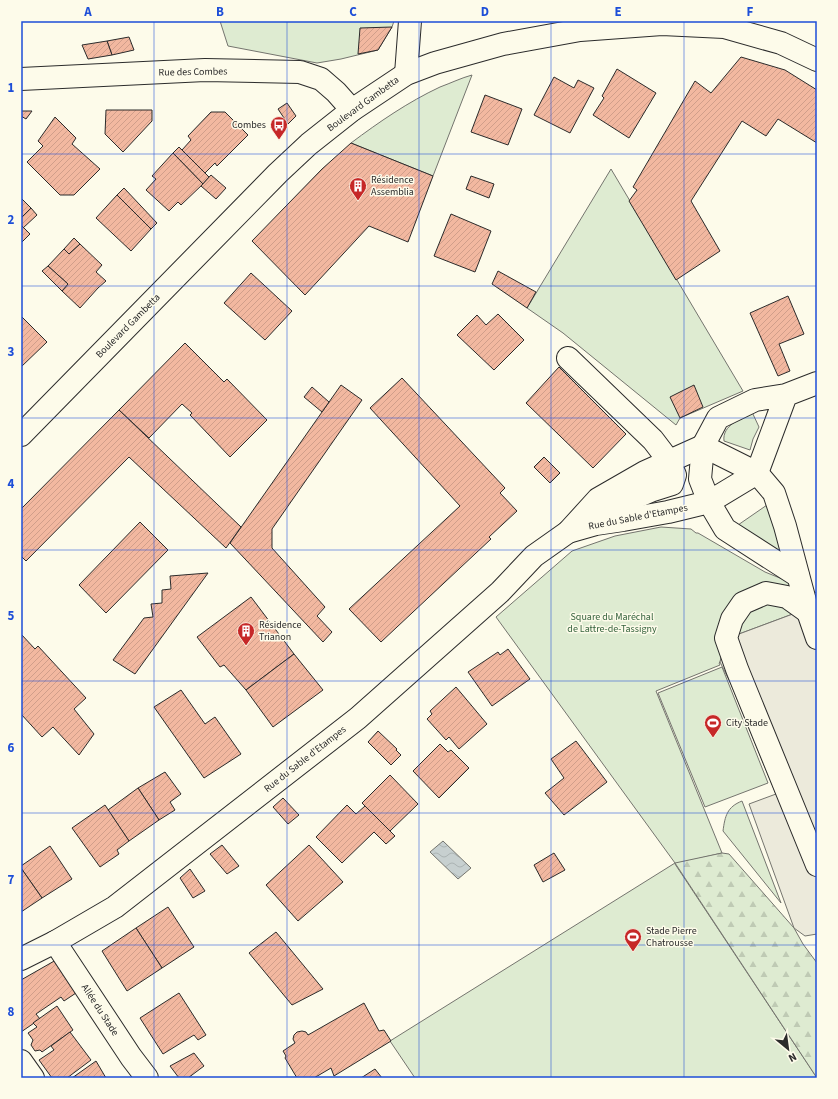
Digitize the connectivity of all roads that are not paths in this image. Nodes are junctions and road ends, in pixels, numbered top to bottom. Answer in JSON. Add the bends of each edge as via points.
{"nodes":[{"id":1,"x":410,"y":21,"type":"edge"},
{"id":2,"x":817,"y":60,"type":"edge"},
{"id":3,"x":406,"y":74,"type":"junction"},
{"id":4,"x":21,"y":79,"type":"edge"},
{"id":5,"x":352,"y":110,"type":"junction"},
{"id":6,"x":568,"y":358,"type":"dead end"},
{"id":7,"x":817,"y":383,"type":"edge"},
{"id":8,"x":786,"y":395,"type":"junction"},
{"id":9,"x":21,"y":435,"type":"edge"},
{"id":10,"x":703,"y":446,"type":"junction"},
{"id":11,"x":669,"y":461,"type":"junction"},
{"id":12,"x":757,"y":473,"type":"junction"},
{"id":13,"x":708,"y":502,"type":"junction"},
{"id":14,"x":596,"y":524,"type":"junction"},
{"id":15,"x":568,"y":532,"type":"junction"},
{"id":16,"x":798,"y":576,"type":"junction"},
{"id":17,"x":808,"y":612,"type":"junction"},
{"id":18,"x":817,"y":638,"type":"edge"},
{"id":19,"x":817,"y":865,"type":"edge"},
{"id":20,"x":55,"y":942,"type":"junction"},
{"id":21,"x":21,"y":959,"type":"edge"},
{"id":22,"x":21,"y":1061,"type":"edge"},
{"id":23,"x":33,"y":1078,"type":"edge"},
{"id":24,"x":147,"y":1078,"type":"edge"}],
"edges":[{"from":1,"to":3,"type":"street"},
{"from":2,"to":3,"type":"street","name":"Boulevard Gambetta","via":[[781,43],[724,27],[662,24],[580,30],[503,44]]},
{"from":3,"to":5,"type":"street","name":"Boulevard Gambetta"},
{"from":4,"to":5,"type":"street","name":"Rue des Combes","via":[[204,70],[300,72],[321,79]]},
{"from":5,"to":9,"type":"street","name":"Boulevard Gambetta","via":[[278,173]]},
{"from":6,"to":11,"type":"street","via":[[653,440]]},
{"from":7,"to":8,"type":"street"},
{"from":8,"to":10,"type":"street","via":[[755,400],[718,418]]},
{"from":8,"to":12,"type":"street"},
{"from":10,"to":11,"type":"street","name":"Rue du Sable d'Etampes"},
{"from":10,"to":12,"type":"street"},
{"from":10,"to":13,"type":"street","via":[[700,479]]},
{"from":11,"to":14,"type":"street","via":[[675,475],[672,484],[613,507]]},
{"from":11,"to":15,"type":"street","name":"Rue du Sable d'Etampes","via":[[598,499]]},
{"from":12,"to":13,"type":"street","name":"Rue du Sable d'Etampes"},
{"from":12,"to":16,"type":"street","via":[[774,493]]},
{"from":13,"to":14,"type":"street","name":"Rue du Sable d'Etampes","via":[[668,512]]},
{"from":13,"to":16,"type":"street","via":[[725,529]]},
{"from":14,"to":15,"type":"street","name":"Rue du Sable d'Etampes"},
{"from":15,"to":20,"type":"street","name":"Rue du Sable d'Etampes","via":[[534,556],[500,592],[358,718],[114,907]]},
{"from":16,"to":17,"type":"street"},
{"from":17,"to":18,"type":"street"},
{"from":17,"to":19,"type":"street","via":[[787,597],[766,593],[743,603],[732,619],[726,638]]},
{"from":20,"to":21,"type":"street","name":"Rue du Sable d'Etampes"},
{"from":20,"to":24,"type":"street","name":"Allée du Stade"},
{"from":22,"to":23,"type":"street"}]}
